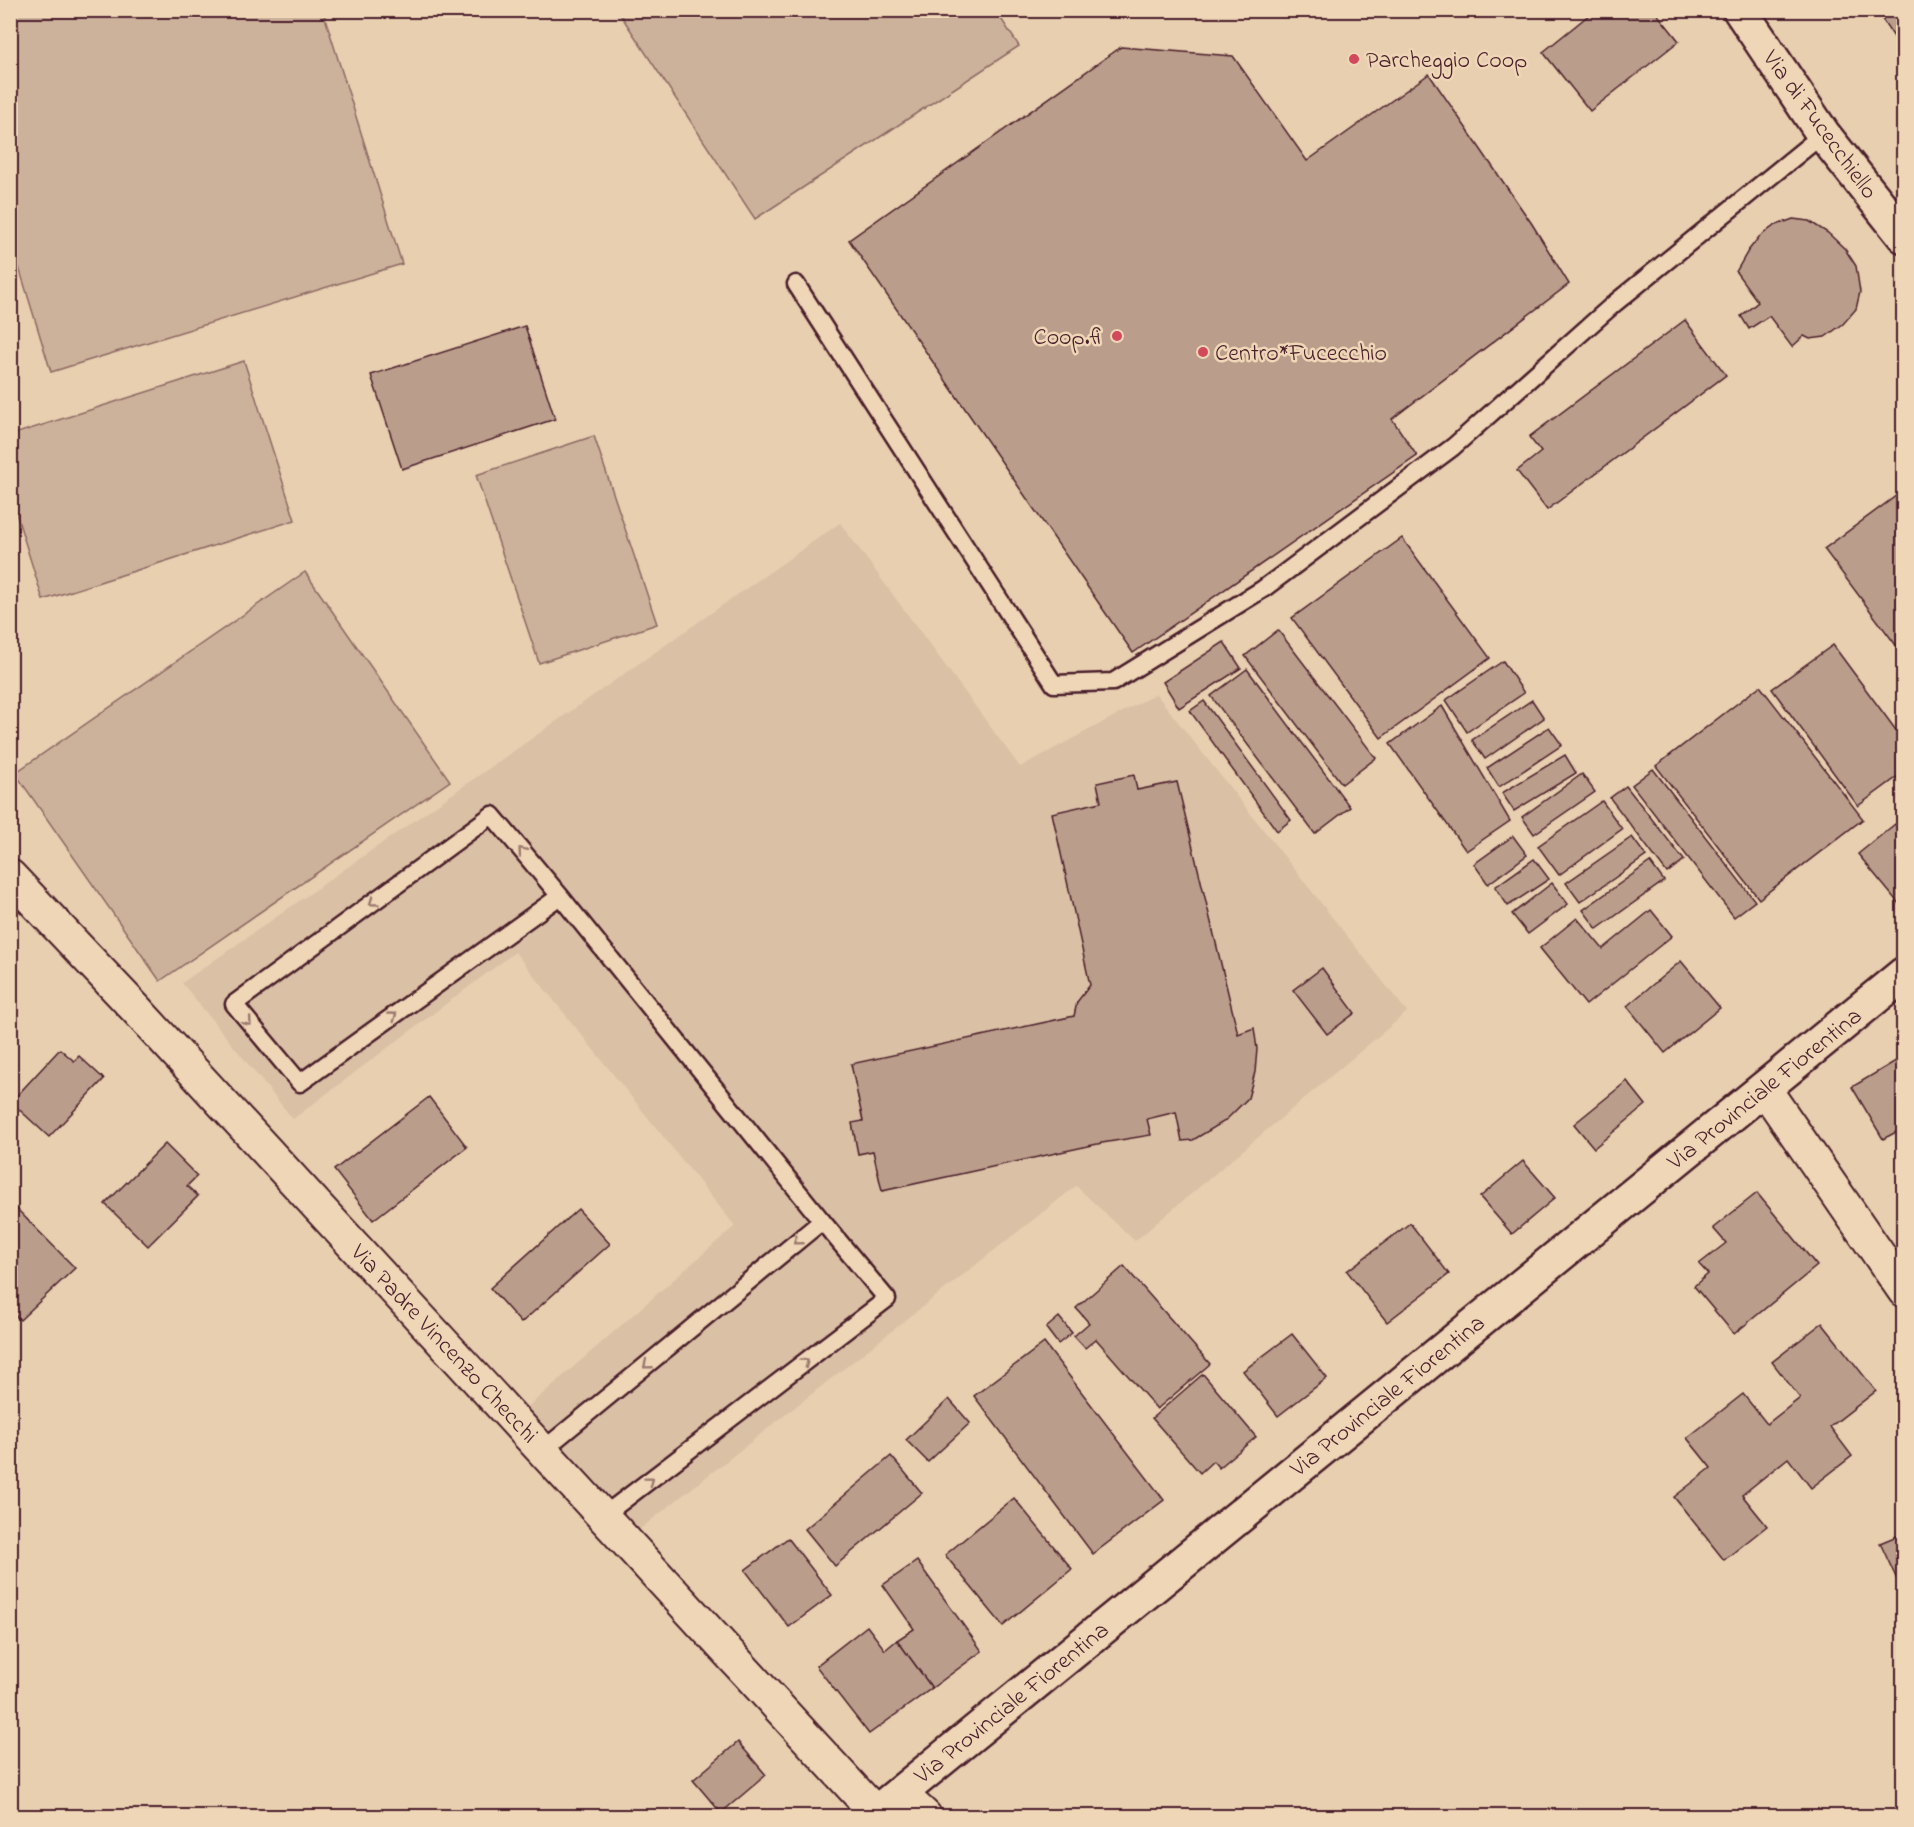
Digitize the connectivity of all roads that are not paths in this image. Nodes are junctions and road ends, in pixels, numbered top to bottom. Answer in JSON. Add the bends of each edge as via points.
{"nodes":[{"id":1,"x":1740,"y":10,"type":"edge"},
{"id":2,"x":1823,"y":134,"type":"junction"},
{"id":3,"x":1904,"y":236,"type":"edge"},
{"id":4,"x":796,"y":284,"type":"dead end"},
{"id":5,"x":10,"y":876,"type":"edge"},
{"id":6,"x":560,"y":896,"type":"junction"},
{"id":7,"x":1904,"y":974,"type":"edge"},
{"id":8,"x":1764,"y":1088,"type":"junction"},
{"id":9,"x":822,"y":1221,"type":"junction"},
{"id":10,"x":1904,"y":1291,"type":"edge"},
{"id":11,"x":543,"y":1450,"type":"junction"},
{"id":12,"x":603,"y":1516,"type":"junction"},
{"id":13,"x":883,"y":1807,"type":"edge"},
{"id":14,"x":925,"y":1816,"type":"edge"}],
"edges":[{"from":1,"to":2,"type":"main road","name":"Via di Fucecchiello"},
{"from":2,"to":3,"type":"main road","name":"Via di Fucecchiello"},
{"from":2,"to":4,"type":"lane","via":[[1615,303],[1453,447],[1263,589],[1113,682],[1054,684]]},
{"from":5,"to":11,"type":"street","name":"Via Padre Vincenzo Checchi"},
{"from":6,"to":6,"type":"lane","one_way":true,"via":[[492,815],[234,1004],[300,1083]]},
{"from":6,"to":9,"type":"lane"},
{"from":7,"to":8,"type":"main road","name":"Via Provinciale Fiorentina"},
{"from":8,"to":10,"type":"street"},
{"from":8,"to":13,"type":"main road","name":"Via Provinciale Fiorentina"},
{"from":9,"to":11,"type":"lane","one_way":true},
{"from":12,"to":9,"type":"lane","one_way":true,"via":[[887,1299]]},
{"from":11,"to":12,"type":"street","name":"Via Padre Vincenzo Checchi"},
{"from":12,"to":13,"type":"street","name":"Via Padre Vincenzo Checchi"},
{"from":13,"to":14,"type":"street","name":"Via Padre Vincenzo Checchi"}]}
